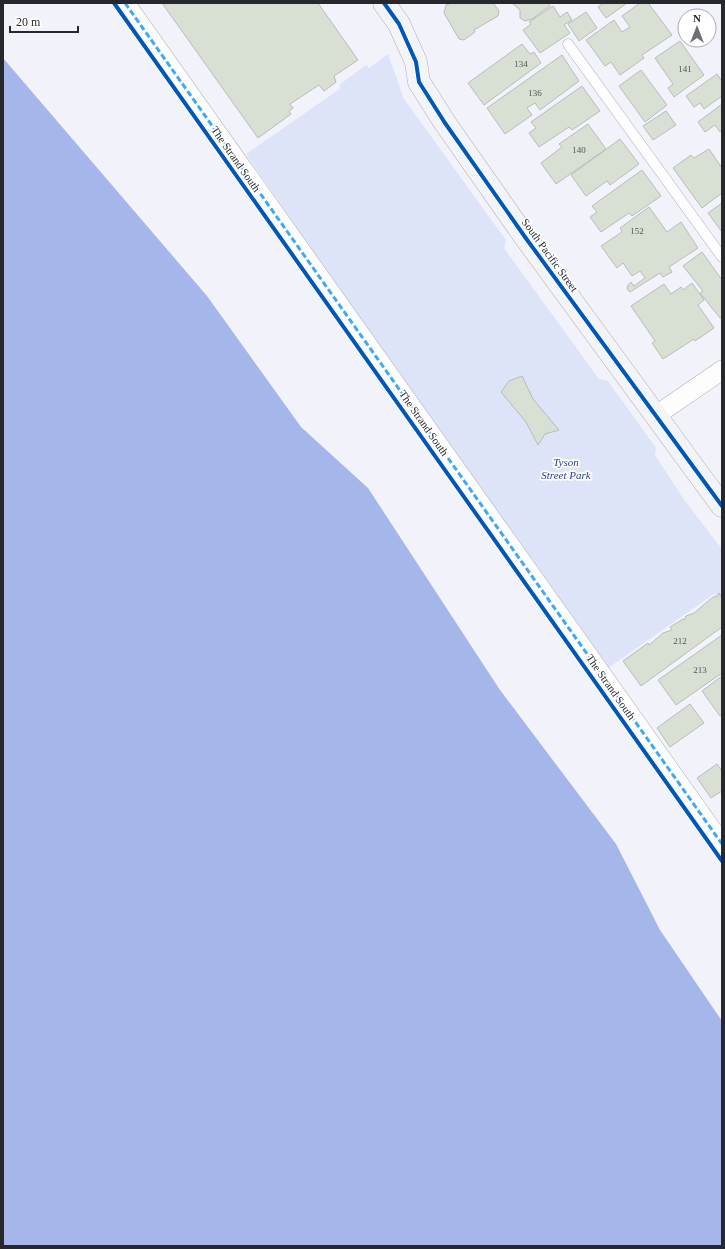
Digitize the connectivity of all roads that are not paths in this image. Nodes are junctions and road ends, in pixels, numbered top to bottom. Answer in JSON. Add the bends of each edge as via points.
{"nodes":[{"id":1,"x":125,"y":3,"type":"edge"},
{"id":2,"x":384,"y":3,"type":"edge"},
{"id":3,"x":568,"y":44,"type":"dead end"},
{"id":4,"x":722,"y":257,"type":"edge"},
{"id":5,"x":722,"y":370,"type":"edge"},
{"id":6,"x":656,"y":416,"type":"junction"},
{"id":7,"x":722,"y":506,"type":"edge"},
{"id":8,"x":722,"y":844,"type":"edge"}],
"edges":[{"from":1,"to":8,"type":"street","name":"The Strand South"},
{"from":2,"to":6,"type":"main road","name":"South Pacific Street","via":[[399,24],[416,62],[419,82],[445,123]]},
{"from":3,"to":4,"type":"lane"},
{"from":5,"to":6,"type":"street"},
{"from":6,"to":7,"type":"main road","name":"South Pacific Street"}]}
